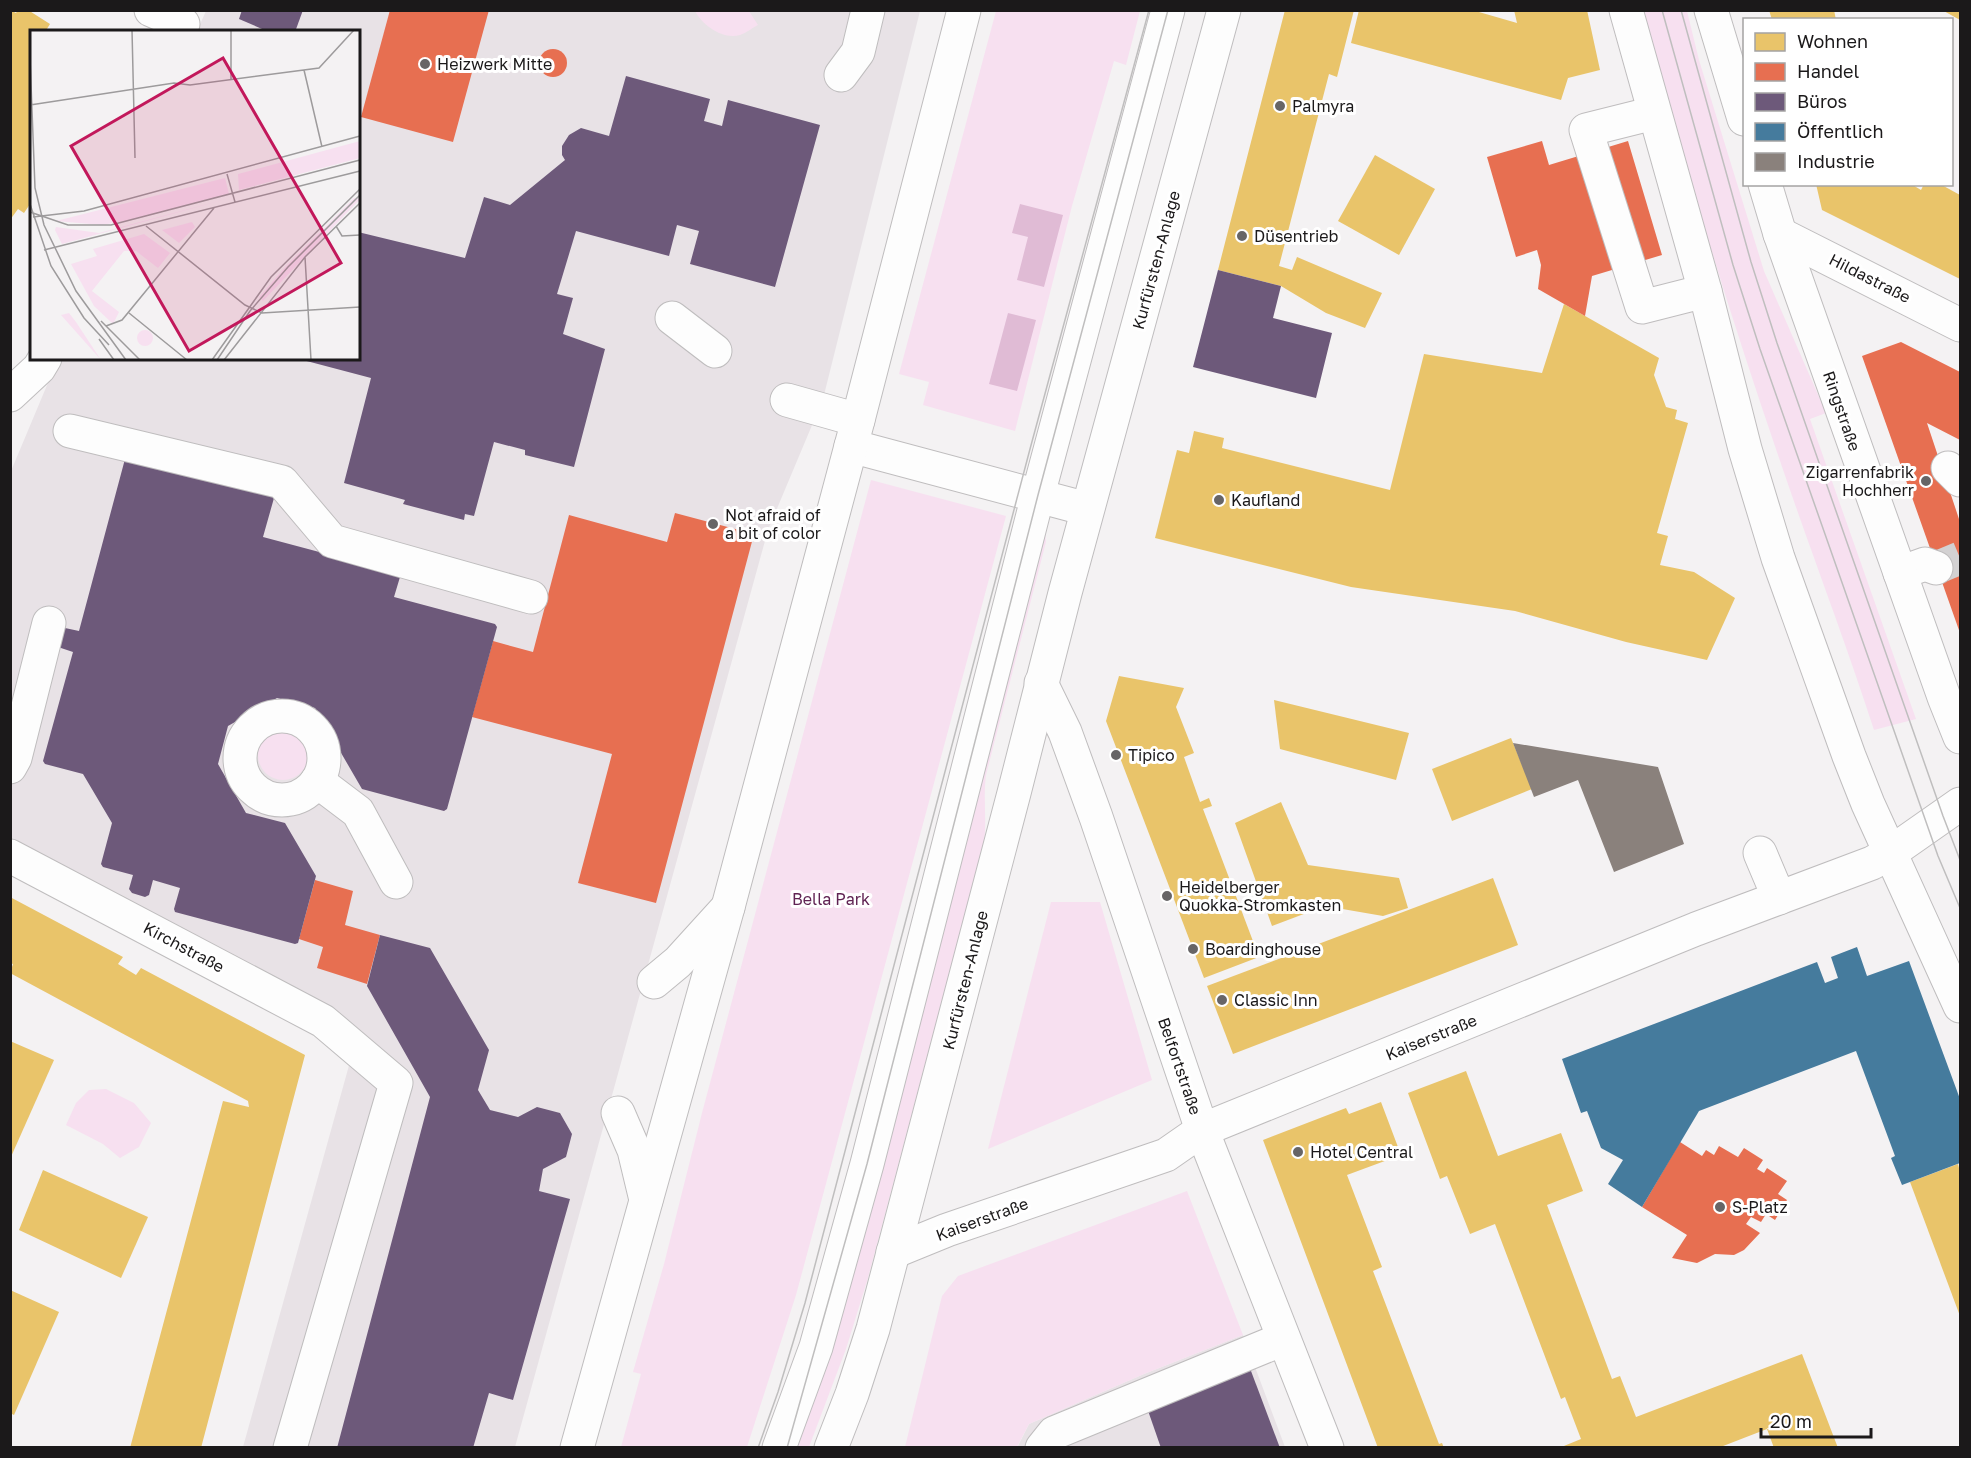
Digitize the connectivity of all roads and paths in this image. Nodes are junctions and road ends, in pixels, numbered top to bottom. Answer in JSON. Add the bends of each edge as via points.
{"nodes":[{"id":1,"x":151,"y":10,"type":"edge"},
{"id":2,"x":868,"y":10,"type":"edge"},
{"id":3,"x":964,"y":10,"type":"edge"},
{"id":4,"x":1168,"y":10,"type":"edge"},
{"id":5,"x":1224,"y":10,"type":"edge"},
{"id":6,"x":1626,"y":10,"type":"edge"},
{"id":7,"x":1711,"y":10,"type":"edge"},
{"id":8,"x":184,"y":22,"type":"edge"},
{"id":9,"x":841,"y":75,"type":"dead end"},
{"id":10,"x":1654,"y":113,"type":"junction"},
{"id":11,"x":1743,"y":116,"type":"edge"},
{"id":12,"x":1765,"y":186,"type":"edge"},
{"id":13,"x":1780,"y":234,"type":"junction"},
{"id":14,"x":1706,"y":291,"type":"junction"},
{"id":15,"x":672,"y":318,"type":"dead end"},
{"id":16,"x":1960,"y":325,"type":"edge"},
{"id":17,"x":715,"y":351,"type":"dead end"},
{"id":18,"x":44,"y":360,"type":"edge"},
{"id":19,"x":10,"y":395,"type":"edge"},
{"id":20,"x":787,"y":400,"type":"dead end"},
{"id":21,"x":70,"y":431,"type":"dead end"},
{"id":22,"x":855,"y":433,"type":"junction"},
{"id":23,"x":1050,"y":454,"type":"junction"},
{"id":24,"x":1038,"y":495,"type":"junction"},
{"id":25,"x":1087,"y":508,"type":"junction"},
{"id":26,"x":1936,"y":568,"type":"tunnel mouth"},
{"id":27,"x":1900,"y":573,"type":"junction"},
{"id":28,"x":531,"y":597,"type":"dead end"},
{"id":29,"x":49,"y":623,"type":"dead end"},
{"id":30,"x":1041,"y":683,"type":"junction"},
{"id":31,"x":1960,"y":737,"type":"edge"},
{"id":32,"x":10,"y":767,"type":"edge"},
{"id":33,"x":317,"y":781,"type":"dead end"},
{"id":34,"x":1960,"y":804,"type":"edge"},
{"id":35,"x":1760,"y":853,"type":"dead end"},
{"id":36,"x":1890,"y":853,"type":"junction"},
{"id":37,"x":10,"y":856,"type":"edge"},
{"id":38,"x":396,"y":882,"type":"dead end"},
{"id":39,"x":1779,"y":898,"type":"junction"},
{"id":40,"x":728,"y":907,"type":"junction"},
{"id":41,"x":654,"y":982,"type":"dead end"},
{"id":42,"x":1960,"y":1006,"type":"edge"},
{"id":43,"x":618,"y":1113,"type":"dead end"},
{"id":44,"x":1202,"y":1130,"type":"junction"},
{"id":45,"x":646,"y":1200,"type":"junction"},
{"id":46,"x":893,"y":1252,"type":"junction"},
{"id":47,"x":1283,"y":1339,"type":"junction"},
{"id":48,"x":290,"y":1448,"type":"edge"},
{"id":49,"x":577,"y":1448,"type":"edge"},
{"id":50,"x":779,"y":1448,"type":"edge"},
{"id":51,"x":831,"y":1448,"type":"edge"},
{"id":52,"x":1042,"y":1448,"type":"edge"},
{"id":53,"x":1327,"y":1448,"type":"edge"}],
"edges":[{"from":1,"to":8,"type":"main road"},
{"from":2,"to":9,"type":"main road","via":[[858,52]]},
{"from":3,"to":22,"type":"main road"},
{"from":4,"to":23,"type":"main road"},
{"from":5,"to":25,"type":"main road","name":"Kurfürsten-Anlage"},
{"from":6,"to":10,"type":"main road"},
{"from":7,"to":11,"type":"main road"},
{"from":10,"to":14,"type":"main road"},
{"from":10,"to":14,"type":"main road","via":[[1586,130],[1642,307]]},
{"from":12,"to":13,"type":"main road","name":"Ringstraße"},
{"from":13,"to":16,"type":"main road","name":"Hildastraße"},
{"from":13,"to":27,"type":"main road","name":"Ringstraße"},
{"from":14,"to":36,"type":"main road","via":[[1771,536],[1849,756]]},
{"from":15,"to":17,"type":"main road"},
{"from":18,"to":19,"type":"main road"},
{"from":20,"to":22,"type":"main road"},
{"from":21,"to":28,"type":"main road","via":[[282,482],[332,542]]},
{"from":22,"to":24,"type":"main road"},
{"from":22,"to":40,"type":"main road"},
{"from":23,"to":24,"type":"main road"},
{"from":23,"to":25,"type":"main road","via":[[1060,475]]},
{"from":24,"to":25,"type":"main road"},
{"from":24,"to":50,"type":"main road","via":[[861,1186],[816,1347]]},
{"from":25,"to":30,"type":"main road","name":"Kurfürsten-Anlage"},
{"from":26,"to":27,"type":"main road","via":[[1925,564]]},
{"from":27,"to":31,"type":"main road","name":"Ringstraße"},
{"from":29,"to":32,"type":"main road"},
{"from":30,"to":44,"type":"main road","name":"Belfortstraße","via":[[1065,732],[1096,817]]},
{"from":30,"to":46,"type":"main road","name":"Kurfürsten-Anlage"},
{"from":33,"to":38,"type":"main road","via":[[358,812]]},
{"from":34,"to":36,"type":"main road","name":"Kaiserstraße"},
{"from":35,"to":39,"type":"main road"},
{"from":36,"to":39,"type":"main road","name":"Kaiserstraße"},
{"from":36,"to":42,"type":"main road"},
{"from":37,"to":48,"type":"main road","name":"Kirchstraße","via":[[323,1021],[396,1083]]},
{"from":39,"to":44,"type":"main road","name":"Kaiserstraße"},
{"from":40,"to":41,"type":"main road","via":[[678,962]]},
{"from":40,"to":45,"type":"main road"},
{"from":43,"to":45,"type":"main road","via":[[634,1150]]},
{"from":44,"to":46,"type":"main road","name":"Kaiserstraße","via":[[1166,1155]]},
{"from":44,"to":47,"type":"main road","name":"Belfortstraße"},
{"from":45,"to":49,"type":"main road"},
{"from":46,"to":51,"type":"main road","name":"Kurfürsten-Anlage","via":[[873,1329]]},
{"from":47,"to":52,"type":"main road","via":[[1054,1433]]},
{"from":47,"to":53,"type":"main road","name":"Belfortstraße"}]}
